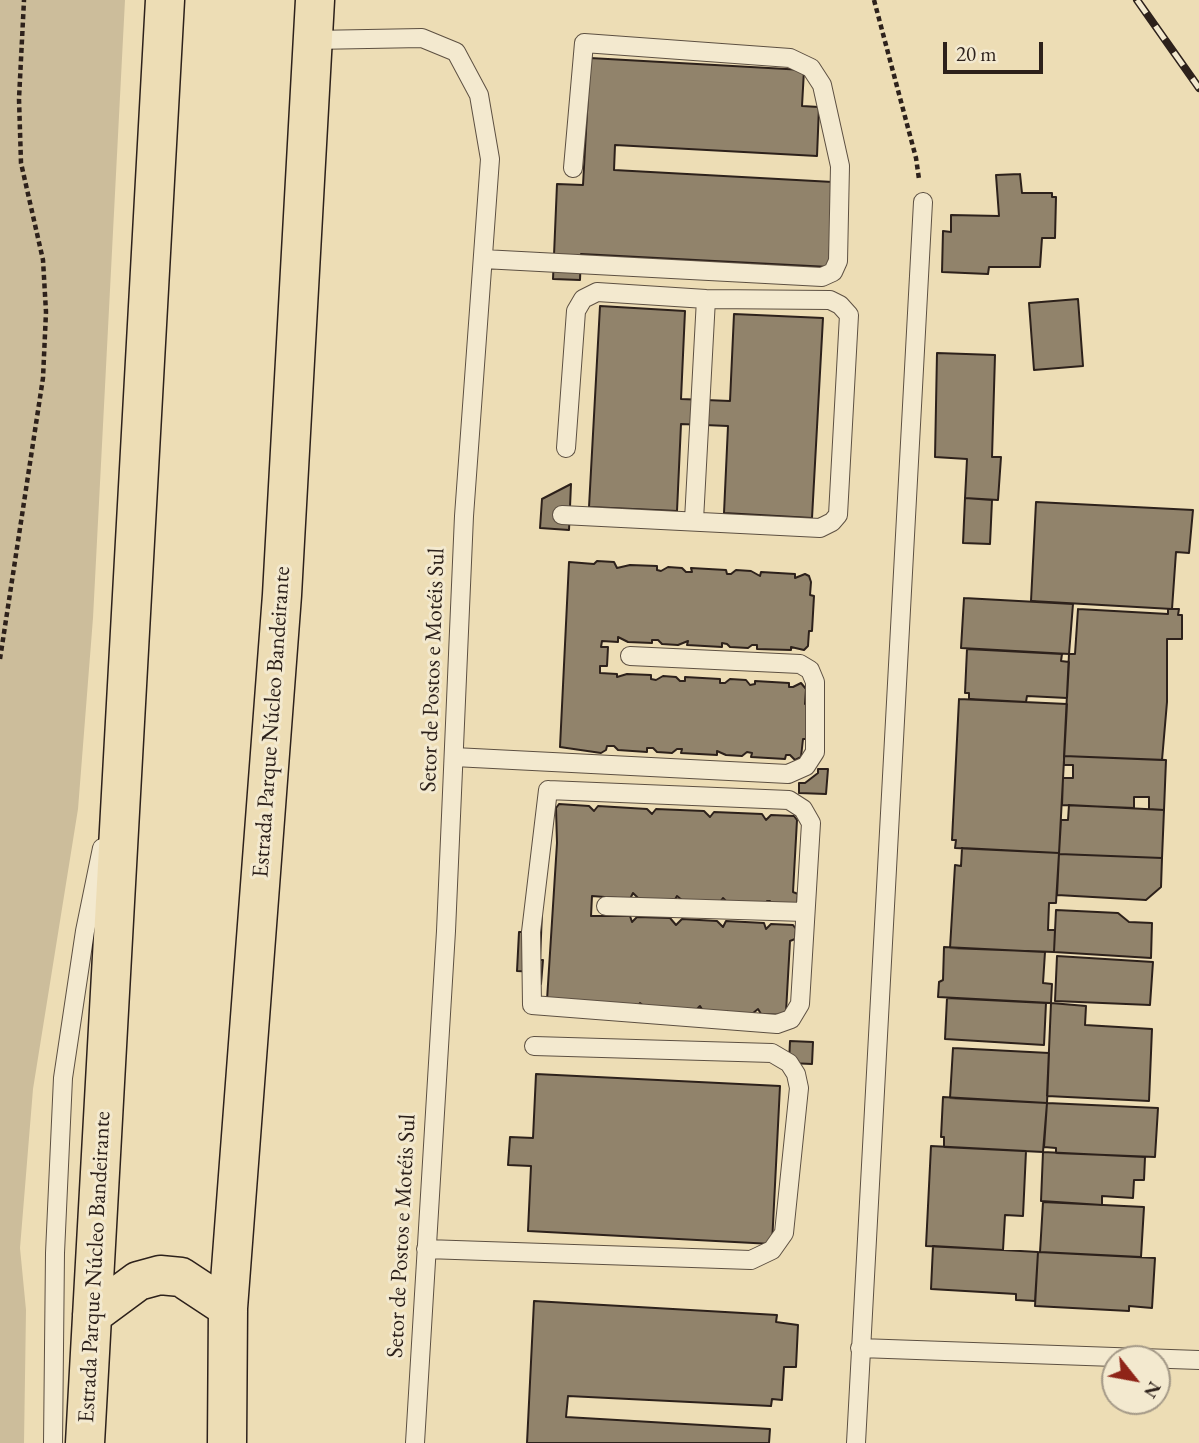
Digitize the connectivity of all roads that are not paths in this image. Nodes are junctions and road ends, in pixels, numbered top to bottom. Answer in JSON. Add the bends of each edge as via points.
{"nodes":[{"id":1,"x":165,"y":0,"type":"edge"},
{"id":2,"x":316,"y":0,"type":"edge"},
{"id":3,"x":313,"y":40,"type":"junction"},
{"id":4,"x":573,"y":168,"type":"dead end"},
{"id":5,"x":923,"y":201,"type":"road end"},
{"id":6,"x":483,"y":259,"type":"junction"},
{"id":7,"x":706,"y":299,"type":"junction"},
{"id":8,"x":566,"y":449,"type":"dead end"},
{"id":9,"x":562,"y":516,"type":"dead end"},
{"id":10,"x":694,"y":520,"type":"junction"},
{"id":11,"x":630,"y":656,"type":"dead end"},
{"id":12,"x":125,"y":735,"type":"junction"},
{"id":13,"x":454,"y":757,"type":"junction"},
{"id":14,"x":606,"y":906,"type":"dead end"},
{"id":15,"x":805,"y":912,"type":"junction"},
{"id":16,"x":534,"y":1046,"type":"dead end"},
{"id":17,"x":426,"y":1249,"type":"junction"},
{"id":18,"x":228,"y":1308,"type":"junction"},
{"id":19,"x":92,"y":1315,"type":"junction"},
{"id":20,"x":860,"y":1348,"type":"junction"},
{"id":21,"x":1199,"y":1360,"type":"edge"},
{"id":22,"x":53,"y":1443,"type":"edge"},
{"id":23,"x":85,"y":1443,"type":"edge"},
{"id":24,"x":227,"y":1443,"type":"edge"},
{"id":25,"x":415,"y":1443,"type":"edge"},
{"id":26,"x":856,"y":1443,"type":"edge"}],
"edges":[{"from":1,"to":12,"type":"highway","name":"Estrada Parque Núcleo Bandeirante"},
{"from":2,"to":3,"type":"highway","name":"Estrada Parque Núcleo Bandeirante"},
{"from":3,"to":6,"type":"lane","name":"Setor de Postos e Motéis Sul","via":[[422,38],[456,52],[479,95],[490,159]]},
{"from":3,"to":18,"type":"highway","name":"Estrada Parque Núcleo Bandeirante","via":[[282,595]]},
{"from":4,"to":6,"type":"lane","via":[[584,43],[790,58],[811,68],[822,85],[840,166],[834,272],[822,277]]},
{"from":5,"to":20,"type":"lane"},
{"from":6,"to":13,"type":"lane","name":"Setor de Postos e Motéis Sul","via":[[464,516]]},
{"from":7,"to":8,"type":"lane","via":[[597,292],[583,299],[576,311]]},
{"from":7,"to":10,"type":"lane"},
{"from":7,"to":10,"type":"lane","via":[[830,300],[849,315],[838,515],[820,528]]},
{"from":9,"to":10,"type":"lane"},
{"from":11,"to":13,"type":"lane","via":[[800,664],[810,670],[815,682],[815,752],[806,766],[788,774]]},
{"from":12,"to":19,"type":"highway","name":"Estrada Parque Núcleo Bandeirante"},
{"from":12,"to":22,"type":"lane","via":[[85,931],[63,1078]]},
{"from":13,"to":17,"type":"lane","name":"Setor de Postos e Motéis Sul"},
{"from":14,"to":15,"type":"lane"},
{"from":15,"to":15,"type":"lane","via":[[800,1004],[791,1019],[777,1024],[532,1005],[531,932],[548,790],[789,800],[803,809],[811,823]]},
{"from":16,"to":17,"type":"lane","via":[[772,1053],[789,1063],[799,1088],[784,1233],[772,1250],[751,1260]]},
{"from":17,"to":25,"type":"lane","name":"Setor de Postos e Motéis Sul"},
{"from":18,"to":19,"type":"highway","via":[[181,1277],[160,1275],[138,1281]]},
{"from":18,"to":24,"type":"highway","name":"Estrada Parque Núcleo Bandeirante"},
{"from":19,"to":23,"type":"highway","name":"Estrada Parque Núcleo Bandeirante"},
{"from":20,"to":21,"type":"lane"},
{"from":20,"to":26,"type":"lane"}]}
